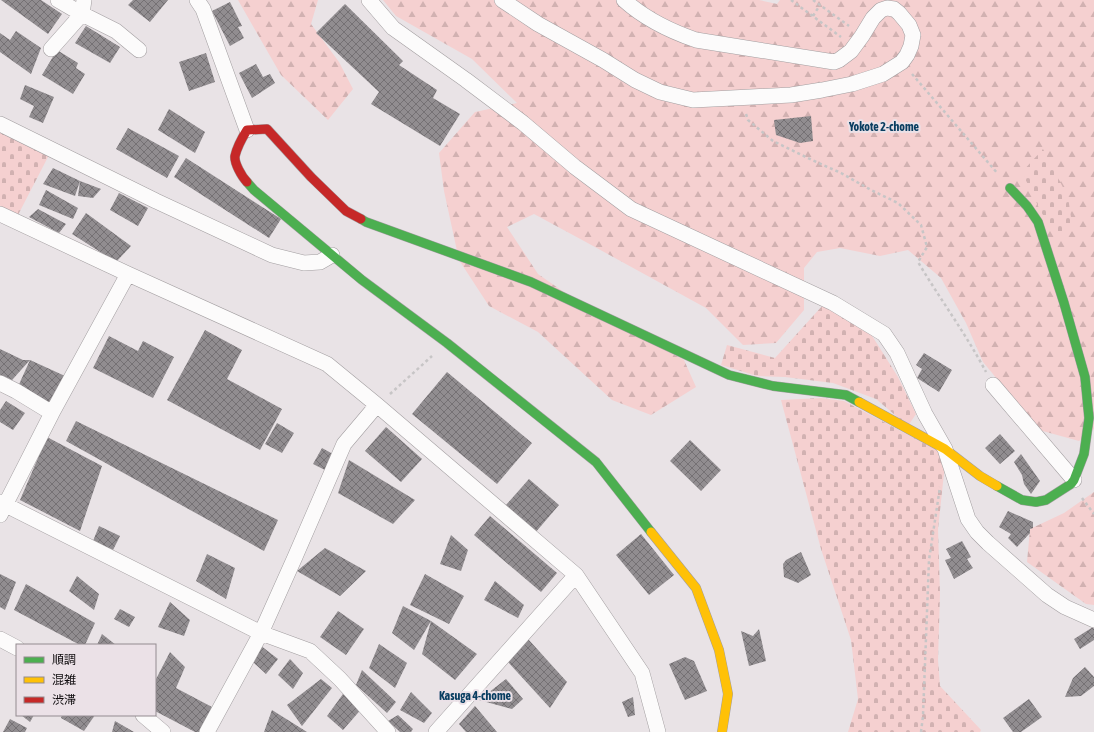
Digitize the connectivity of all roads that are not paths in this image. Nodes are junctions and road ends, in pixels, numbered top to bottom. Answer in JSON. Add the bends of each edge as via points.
{"nodes":[{"id":1,"x":58,"y":0,"type":"edge"},
{"id":2,"x":197,"y":0,"type":"edge"},
{"id":3,"x":369,"y":0,"type":"edge"},
{"id":4,"x":502,"y":0,"type":"edge"},
{"id":5,"x":624,"y":0,"type":"edge"},
{"id":6,"x":83,"y":7,"type":"edge"},
{"id":7,"x":51,"y":49,"type":"dead end"},
{"id":8,"x":138,"y":50,"type":"dead end"},
{"id":9,"x":0,"y":124,"type":"edge"},
{"id":10,"x":247,"y":130,"type":"junction"},
{"id":11,"x":1010,"y":188,"type":"road end"},
{"id":12,"x":0,"y":214,"type":"edge"},
{"id":13,"x":332,"y":255,"type":"junction"},
{"id":14,"x":128,"y":274,"type":"junction"},
{"id":15,"x":0,"y":383,"type":"edge"},
{"id":16,"x":993,"y":385,"type":"road end"},
{"id":17,"x":378,"y":405,"type":"junction"},
{"id":18,"x":52,"y":413,"type":"junction"},
{"id":19,"x":945,"y":449,"type":"junction"},
{"id":20,"x":1074,"y":480,"type":"junction"},
{"id":21,"x":2,"y":507,"type":"edge"},
{"id":22,"x":576,"y":575,"type":"junction"},
{"id":23,"x":1094,"y":620,"type":"edge"},
{"id":24,"x":261,"y":633,"type":"junction"},
{"id":25,"x":0,"y":639,"type":"edge"},
{"id":26,"x":16,"y":647,"type":"edge"},
{"id":27,"x":143,"y":716,"type":"edge"},
{"id":28,"x":163,"y":732,"type":"edge"},
{"id":29,"x":207,"y":732,"type":"edge"},
{"id":30,"x":388,"y":732,"type":"edge"},
{"id":31,"x":436,"y":732,"type":"edge"},
{"id":32,"x":658,"y":732,"type":"edge"},
{"id":33,"x":722,"y":732,"type":"edge"}],
"edges":[{"from":1,"to":6,"type":"street"},
{"from":2,"to":10,"type":"street"},
{"from":3,"to":19,"type":"street","via":[[393,28],[517,118],[575,167],[631,208],[833,303],[884,334],[897,353],[925,414]]},
{"from":4,"to":5,"type":"street","via":[[538,24],[635,80],[660,92],[693,100],[791,95],[852,84],[883,74],[902,62],[911,46],[913,35],[909,25],[894,9],[881,10],[851,51],[834,62],[696,40],[651,20]]},
{"from":6,"to":7,"type":"street"},
{"from":6,"to":8,"type":"street"},
{"from":9,"to":13,"type":"street","via":[[272,255],[304,263],[320,262]]},
{"from":10,"to":13,"type":"street","via":[[241,139],[236,158],[242,177]]},
{"from":10,"to":19,"type":"street","via":[[267,129],[346,212],[366,222],[531,282],[729,375],[773,386],[846,395]]},
{"from":11,"to":20,"type":"street","via":[[1038,222],[1085,377],[1088,418],[1084,454]]},
{"from":12,"to":14,"type":"street"},
{"from":13,"to":33,"type":"street","via":[[596,462],[696,588],[719,650],[728,694]]},
{"from":14,"to":17,"type":"street","via":[[327,364]]},
{"from":14,"to":18,"type":"street"},
{"from":15,"to":18,"type":"street"},
{"from":16,"to":20,"type":"street"},
{"from":17,"to":22,"type":"street"},
{"from":17,"to":24,"type":"street","via":[[344,444]]},
{"from":18,"to":21,"type":"street"},
{"from":19,"to":20,"type":"street","via":[[980,476],[1022,500],[1046,500]]},
{"from":19,"to":23,"type":"street","via":[[968,519],[977,532],[1046,595]]},
{"from":21,"to":24,"type":"street"},
{"from":22,"to":31,"type":"street"},
{"from":22,"to":32,"type":"street","via":[[642,673]]},
{"from":24,"to":29,"type":"street"},
{"from":24,"to":30,"type":"street","via":[[310,651],[340,679]]},
{"from":25,"to":26,"type":"street"},
{"from":27,"to":28,"type":"street"}]}
